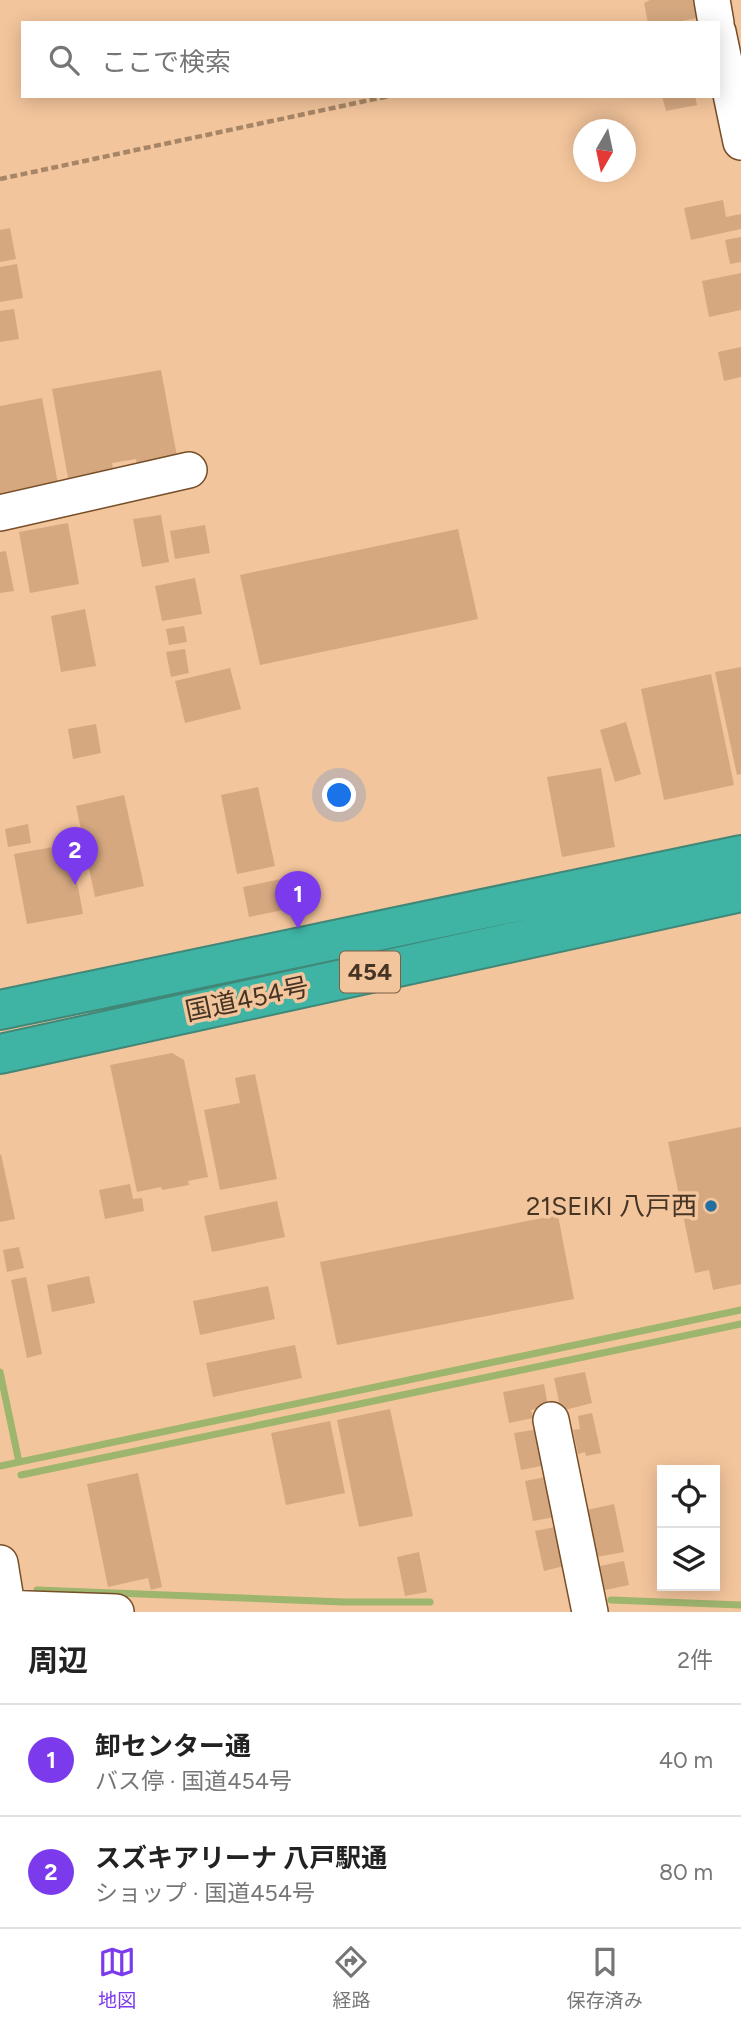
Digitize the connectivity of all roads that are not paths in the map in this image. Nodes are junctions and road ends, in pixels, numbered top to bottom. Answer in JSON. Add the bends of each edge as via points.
{"nodes":[{"id":1,"x":712,"y":0,"type":"edge"},
{"id":2,"x":716,"y":21,"type":"edge"},
{"id":3,"x":720,"y":42,"type":"edge"},
{"id":4,"x":741,"y":142,"type":"edge"},
{"id":5,"x":189,"y":470,"type":"dead end"},
{"id":6,"x":0,"y":513,"type":"edge"},
{"id":7,"x":741,"y":855,"type":"edge"},
{"id":8,"x":741,"y":892,"type":"edge"},
{"id":9,"x":0,"y":1010,"type":"edge"},
{"id":10,"x":0,"y":1054,"type":"edge"},
{"id":11,"x":551,"y":1420,"type":"dead end"},
{"id":12,"x":0,"y":1563,"type":"edge"},
{"id":13,"x":6,"y":1609,"type":"edge"},
{"id":14,"x":116,"y":1612,"type":"edge"},
{"id":15,"x":590,"y":1612,"type":"edge"}],
"edges":[{"from":1,"to":2,"type":"street"},
{"from":3,"to":4,"type":"street"},
{"from":5,"to":6,"type":"street"},
{"from":7,"to":9,"type":"highway","name":"国道454号","number":"454"},
{"from":8,"to":10,"type":"highway","name":"国道454号","number":"454"},
{"from":11,"to":15,"type":"street"},
{"from":12,"to":13,"type":"street"},
{"from":13,"to":14,"type":"street"}]}
